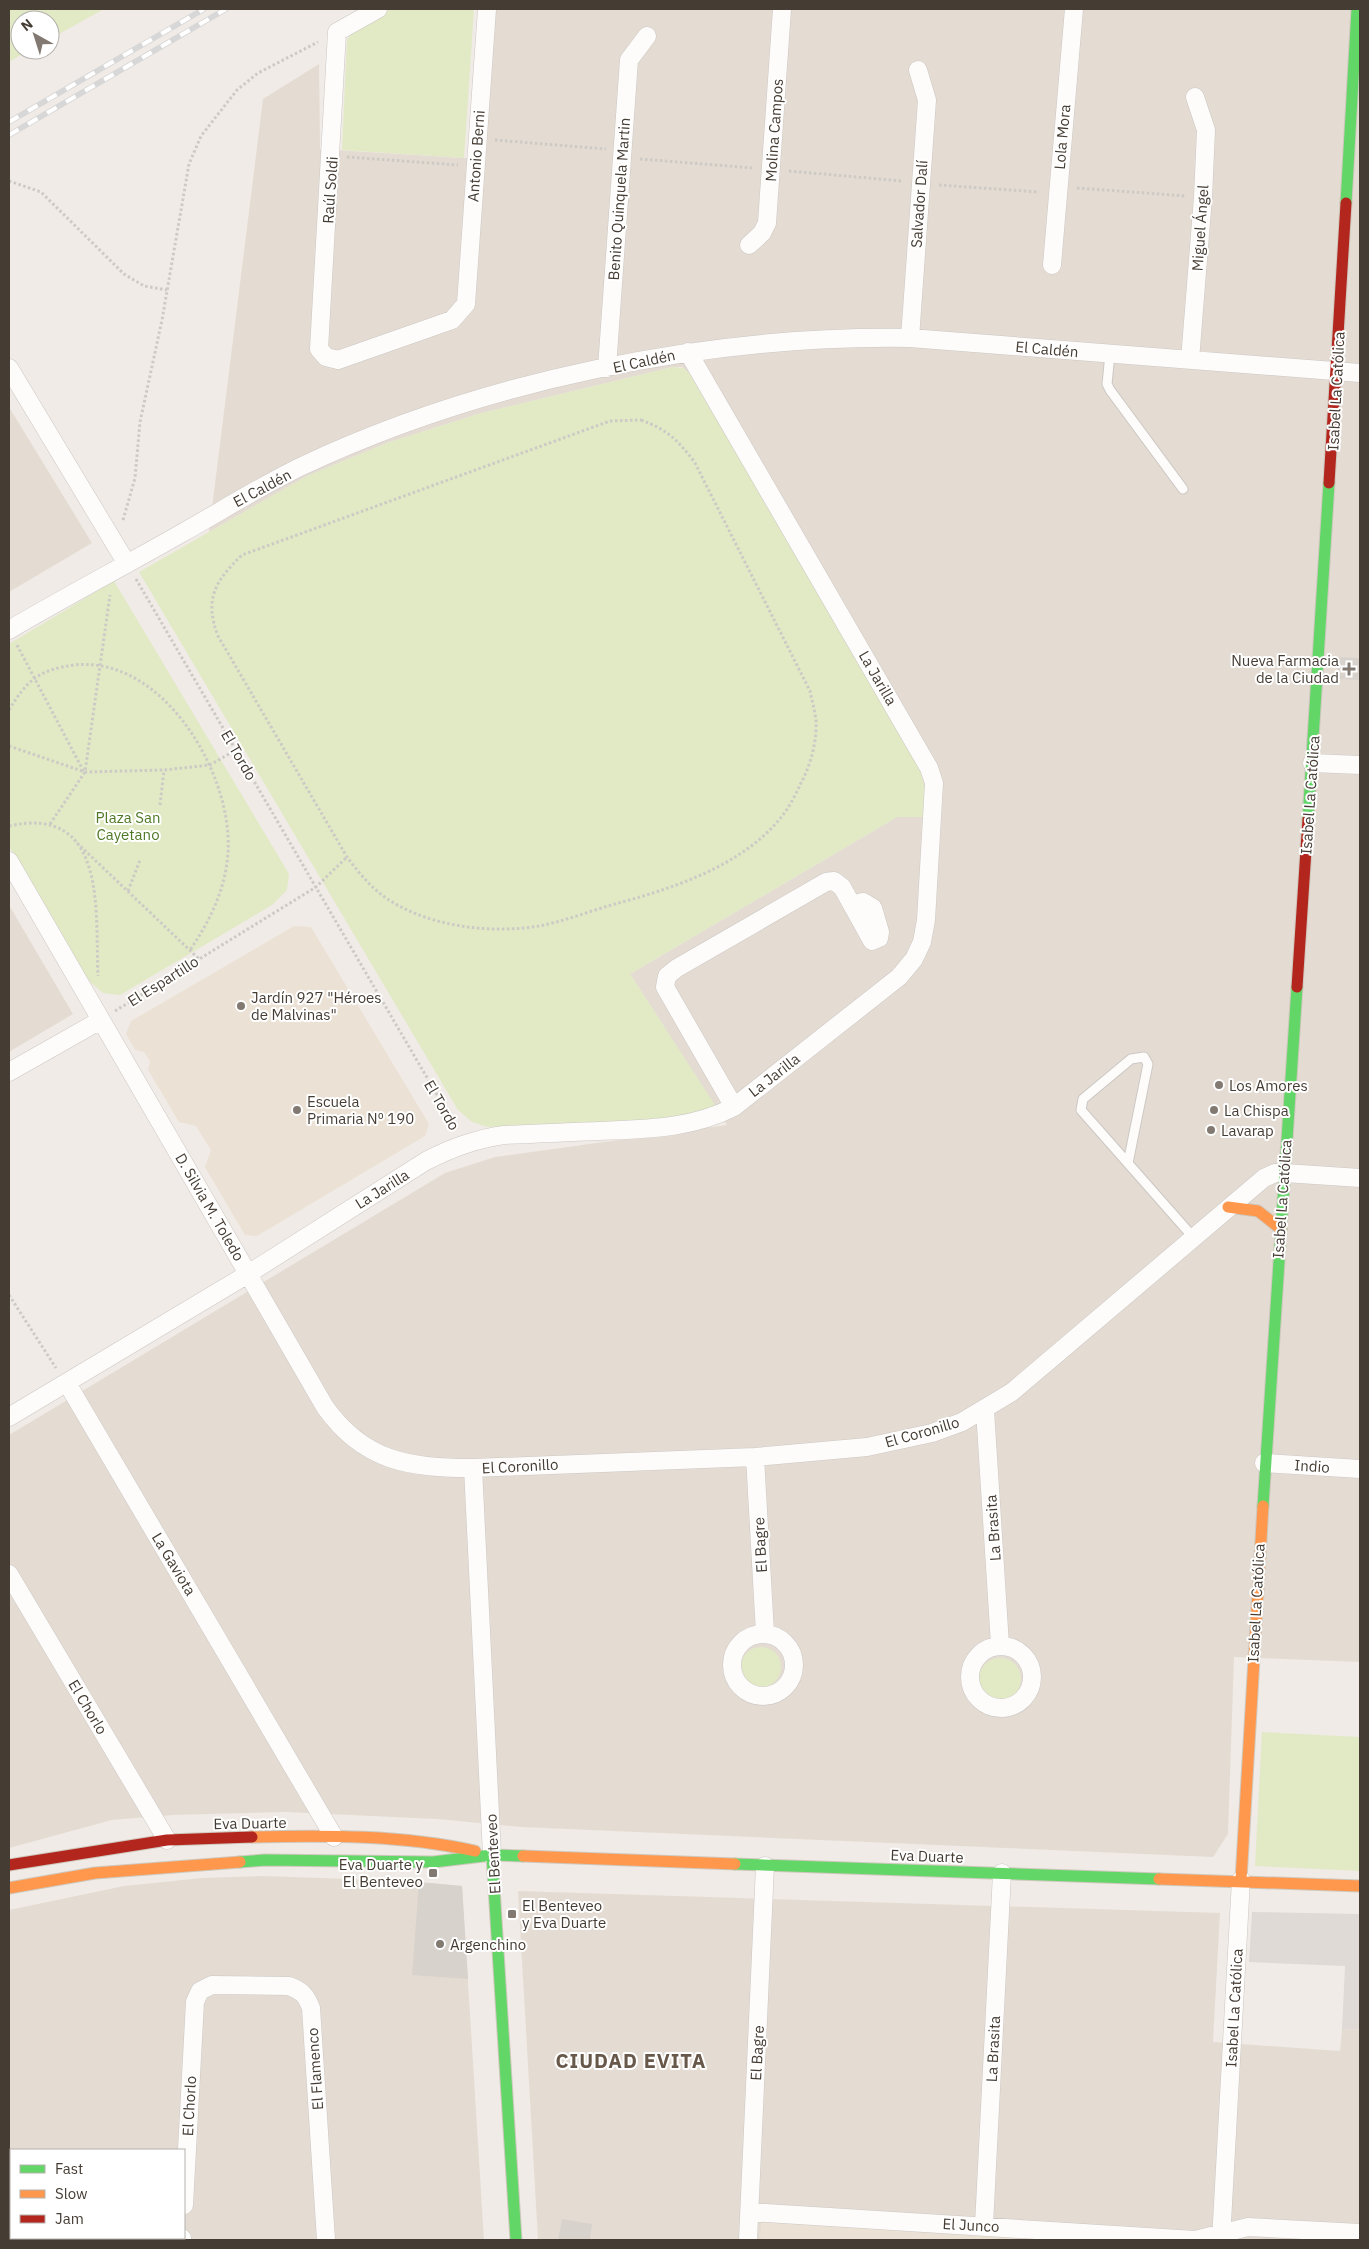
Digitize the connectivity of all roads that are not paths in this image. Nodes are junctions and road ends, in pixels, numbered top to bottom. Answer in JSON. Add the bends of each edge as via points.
{"nodes":[{"id":1,"x":378,"y":9,"type":"edge"},
{"id":2,"x":487,"y":9,"type":"edge"},
{"id":3,"x":782,"y":9,"type":"edge"},
{"id":4,"x":1074,"y":9,"type":"edge"},
{"id":5,"x":1357,"y":9,"type":"edge"},
{"id":6,"x":647,"y":36,"type":"dead end"},
{"id":7,"x":918,"y":70,"type":"dead end"},
{"id":8,"x":1195,"y":97,"type":"dead end"},
{"id":9,"x":748,"y":245,"type":"dead end"},
{"id":10,"x":1052,"y":265,"type":"dead end"},
{"id":11,"x":466,"y":304,"type":"joint"},
{"id":12,"x":910,"y":338,"type":"junction"},
{"id":13,"x":688,"y":352,"type":"junction"},
{"id":14,"x":1110,"y":354,"type":"junction"},
{"id":15,"x":1190,"y":360,"type":"junction"},
{"id":16,"x":9,"y":368,"type":"edge"},
{"id":17,"x":607,"y":368,"type":"junction"},
{"id":18,"x":1337,"y":371,"type":"junction"},
{"id":19,"x":1360,"y":373,"type":"edge"},
{"id":20,"x":1182,"y":489,"type":"dead end"},
{"id":21,"x":120,"y":567,"type":"junction"},
{"id":22,"x":9,"y":630,"type":"edge"},
{"id":23,"x":1312,"y":763,"type":"junction"},
{"id":24,"x":1360,"y":765,"type":"edge"},
{"id":25,"x":9,"y":861,"type":"edge"},
{"id":26,"x":852,"y":905,"type":"dead end"},
{"id":27,"x":101,"y":1020,"type":"junction"},
{"id":28,"x":9,"y":1072,"type":"edge"},
{"id":29,"x":734,"y":1107,"type":"junction"},
{"id":30,"x":1128,"y":1163,"type":"junction"},
{"id":31,"x":1285,"y":1173,"type":"junction"},
{"id":32,"x":1360,"y":1178,"type":"edge"},
{"id":33,"x":1228,"y":1207,"type":"junction"},
{"id":34,"x":1281,"y":1229,"type":"junction"},
{"id":35,"x":1193,"y":1237,"type":"junction"},
{"id":36,"x":248,"y":1274,"type":"junction"},
{"id":37,"x":67,"y":1383,"type":"junction"},
{"id":38,"x":985,"y":1410,"type":"junction"},
{"id":39,"x":9,"y":1417,"type":"edge"},
{"id":40,"x":755,"y":1457,"type":"junction"},
{"id":41,"x":1264,"y":1463,"type":"junction"},
{"id":42,"x":473,"y":1468,"type":"junction"},
{"id":43,"x":1360,"y":1469,"type":"edge"},
{"id":44,"x":9,"y":1574,"type":"edge"},
{"id":45,"x":765,"y":1633,"type":"dead end"},
{"id":46,"x":1000,"y":1645,"type":"dead end"},
{"id":47,"x":334,"y":1836,"type":"junction"},
{"id":48,"x":167,"y":1840,"type":"junction"},
{"id":49,"x":492,"y":1855,"type":"junction"},
{"id":50,"x":10,"y":1861,"type":"edge"},
{"id":51,"x":765,"y":1866,"type":"junction"},
{"id":52,"x":1002,"y":1873,"type":"junction"},
{"id":53,"x":1241,"y":1880,"type":"junction"},
{"id":54,"x":1360,"y":1886,"type":"edge"},
{"id":55,"x":9,"y":1888,"type":"edge"},
{"id":56,"x":212,"y":1985,"type":"joint"},
{"id":57,"x":185,"y":2187,"type":"edge"},
{"id":58,"x":749,"y":2212,"type":"junction"},
{"id":59,"x":984,"y":2225,"type":"junction"},
{"id":60,"x":1360,"y":2232,"type":"edge"},
{"id":61,"x":1221,"y":2236,"type":"edge"},
{"id":62,"x":326,"y":2240,"type":"edge"},
{"id":63,"x":516,"y":2240,"type":"edge"},
{"id":64,"x":748,"y":2240,"type":"edge"}],
"edges":[{"from":1,"to":11,"type":"street","name":"Raúl Soldi","via":[[337,32],[319,349],[326,357],[338,360],[452,320]]},
{"from":2,"to":11,"type":"street","name":"Antonio Berni"},
{"from":3,"to":9,"type":"street","name":"Molina Campos","via":[[767,223],[762,233]]},
{"from":4,"to":10,"type":"street","name":"Lola Mora"},
{"from":5,"to":18,"type":"street","name":"Isabel La Católica"},
{"from":6,"to":17,"type":"street","name":"Benito Quinquela Martin","via":[[629,60]]},
{"from":7,"to":12,"type":"street","name":"Salvador Dalí","via":[[927,100]]},
{"from":8,"to":15,"type":"street","name":"Miguel Ángel","via":[[1206,130]]},
{"from":12,"to":13,"type":"street","name":"El Caldén","via":[[768,343]]},
{"from":12,"to":14,"type":"street","name":"El Caldén"},
{"from":13,"to":17,"type":"street","name":"El Caldén"},
{"from":13,"to":29,"type":"street","name":"La Jarilla","via":[[923,755],[934,783],[926,920],[922,942],[914,959],[899,977]]},
{"from":14,"to":15,"type":"street","name":"El Caldén"},
{"from":14,"to":20,"type":"lane","via":[[1107,384],[1110,390]]},
{"from":15,"to":18,"type":"street","name":"El Caldén"},
{"from":16,"to":21,"type":"street","via":[[112,540]]},
{"from":17,"to":21,"type":"street","name":"El Caldén","via":[[450,408],[371,437],[300,467]]},
{"from":18,"to":19,"type":"street","name":"El Caldén"},
{"from":18,"to":23,"type":"street","name":"Isabel La Católica"},
{"from":21,"to":22,"type":"street","name":"El Caldén"},
{"from":23,"to":24,"type":"street"},
{"from":23,"to":31,"type":"street","name":"Isabel La Católica"},
{"from":25,"to":27,"type":"street","name":"D. Silvia M. Toledo"},
{"from":26,"to":29,"type":"street","via":[[842,887],[834,881],[826,882],[667,976],[665,987]]},
{"from":27,"to":28,"type":"street"},
{"from":27,"to":36,"type":"street","name":"D. Silvia M. Toledo"},
{"from":29,"to":36,"type":"street","name":"La Jarilla","via":[[690,1124],[652,1129],[504,1135],[465,1144],[426,1161]]},
{"from":30,"to":30,"type":"lane","via":[[1081,1110],[1083,1099],[1130,1059],[1144,1057],[1148,1064]]},
{"from":30,"to":35,"type":"lane"},
{"from":31,"to":32,"type":"street"},
{"from":31,"to":33,"type":"street","name":"El Coronillo","via":[[1264,1178]]},
{"from":31,"to":34,"type":"street","name":"Isabel La Católica"},
{"from":33,"to":34,"type":"street","via":[[1248,1207],[1267,1215]]},
{"from":33,"to":35,"type":"street","name":"El Coronillo"},
{"from":34,"to":41,"type":"street","name":"Isabel La Católica"},
{"from":35,"to":38,"type":"street","name":"El Coronillo","via":[[1012,1392]]},
{"from":36,"to":37,"type":"street","name":"La Jarilla"},
{"from":36,"to":42,"type":"street","name":"D. Silvia M. Toledo","via":[[325,1407],[354,1440],[375,1453],[406,1464]]},
{"from":37,"to":39,"type":"street","name":"La Jarilla"},
{"from":37,"to":47,"type":"street","name":"La Gaviota"},
{"from":38,"to":40,"type":"street","name":"El Coronillo","via":[[932,1433],[895,1442]]},
{"from":38,"to":46,"type":"street","name":"La Brasita"},
{"from":40,"to":42,"type":"street","name":"El Coronillo"},
{"from":40,"to":45,"type":"street","name":"El Bagre"},
{"from":41,"to":43,"type":"street","name":"Indio"},
{"from":41,"to":53,"type":"street","name":"Isabel La Católica"},
{"from":42,"to":49,"type":"street","name":"El Benteveo"},
{"from":44,"to":48,"type":"street","name":"El Chorlo"},
{"from":47,"to":48,"type":"street","name":"Eva Duarte"},
{"from":47,"to":49,"type":"street","name":"Eva Duarte","via":[[438,1843]]},
{"from":48,"to":50,"type":"street","name":"Eva Duarte"},
{"from":49,"to":51,"type":"street","name":"Eva Duarte"},
{"from":49,"to":55,"type":"street","name":"Eva Duarte","via":[[432,1862],[255,1861],[95,1873]]},
{"from":49,"to":63,"type":"street","name":"El Benteveo"},
{"from":51,"to":52,"type":"street","name":"Eva Duarte"},
{"from":51,"to":58,"type":"street","name":"El Bagre"},
{"from":52,"to":53,"type":"street","name":"Eva Duarte"},
{"from":52,"to":59,"type":"street","name":"La Brasita"},
{"from":53,"to":54,"type":"street","name":"Eva Duarte"},
{"from":53,"to":61,"type":"street","name":"Isabel La Católica"},
{"from":56,"to":57,"type":"street","name":"El Chorlo","via":[[200,1991],[195,2002]]},
{"from":56,"to":62,"type":"street","name":"El Flamenco","via":[[289,1986],[307,1996]]},
{"from":58,"to":59,"type":"street","name":"El Junco"},
{"from":58,"to":64,"type":"street","name":"El Bagre"},
{"from":59,"to":61,"type":"street","name":"El Junco","via":[[1195,2240]]},
{"from":60,"to":61,"type":"street","name":"El Junco","via":[[1248,2227]]}]}
